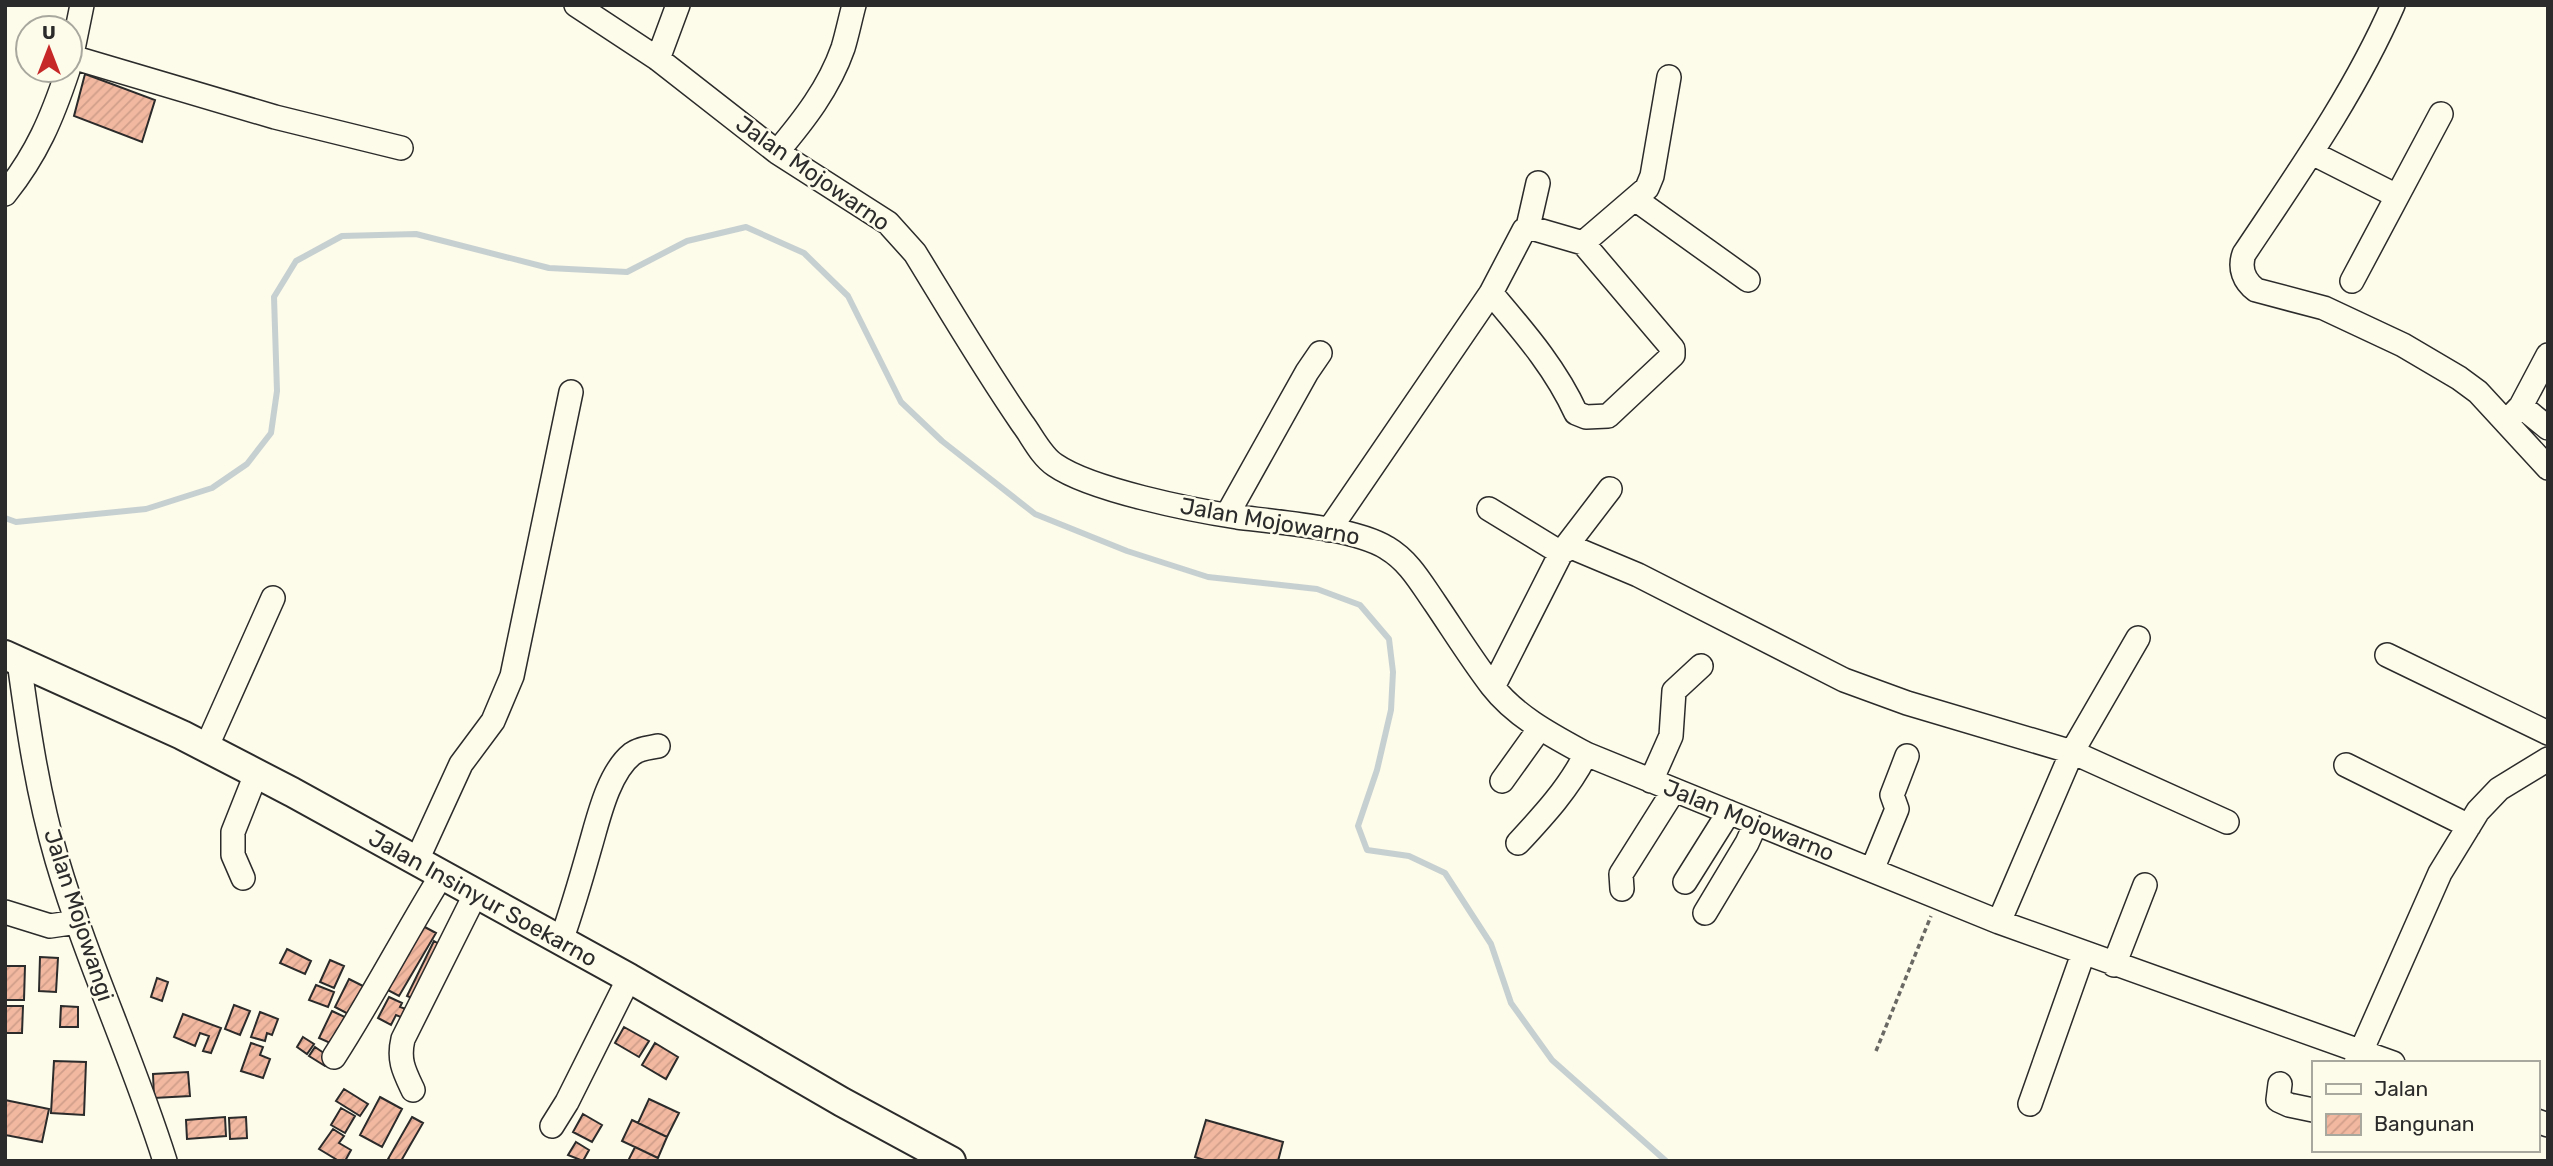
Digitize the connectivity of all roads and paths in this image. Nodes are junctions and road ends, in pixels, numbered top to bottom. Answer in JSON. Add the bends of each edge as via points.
{"nodes":[{"id":1,"x":576,"y":5,"type":"edge"},
{"id":2,"x":678,"y":5,"type":"edge"},
{"id":3,"x":854,"y":5,"type":"edge"},
{"id":4,"x":2393,"y":5,"type":"edge"},
{"id":5,"x":658,"y":59,"type":"junction"},
{"id":6,"x":84,"y":68,"type":"edge"},
{"id":7,"x":1669,"y":77,"type":"dead end"},
{"id":8,"x":63,"y":84,"type":"edge"},
{"id":9,"x":2441,"y":114,"type":"dead end"},
{"id":10,"x":401,"y":148,"type":"dead end"},
{"id":11,"x":777,"y":152,"type":"junction"},
{"id":12,"x":2312,"y":153,"type":"junction"},
{"id":13,"x":1538,"y":183,"type":"dead end"},
{"id":14,"x":5,"y":194,"type":"edge"},
{"id":15,"x":2397,"y":196,"type":"junction"},
{"id":16,"x":1635,"y":200,"type":"junction"},
{"id":17,"x":1528,"y":227,"type":"junction"},
{"id":18,"x":1583,"y":243,"type":"junction"},
{"id":19,"x":1748,"y":280,"type":"dead end"},
{"id":20,"x":2352,"y":281,"type":"dead end"},
{"id":21,"x":1491,"y":293,"type":"junction"},
{"id":22,"x":1321,"y":352,"type":"dead end"},
{"id":23,"x":2548,"y":355,"type":"edge"},
{"id":24,"x":571,"y":392,"type":"dead end"},
{"id":25,"x":2514,"y":414,"type":"junction"},
{"id":26,"x":2548,"y":428,"type":"edge"},
{"id":27,"x":2548,"y":468,"type":"edge"},
{"id":28,"x":1610,"y":489,"type":"dead end"},
{"id":29,"x":1489,"y":509,"type":"dead end"},
{"id":30,"x":1227,"y":515,"type":"junction"},
{"id":31,"x":1329,"y":530,"type":"junction"},
{"id":32,"x":1561,"y":552,"type":"junction"},
{"id":33,"x":273,"y":598,"type":"dead end"},
{"id":34,"x":2138,"y":638,"type":"dead end"},
{"id":35,"x":2387,"y":655,"type":"dead end"},
{"id":36,"x":12,"y":658,"type":"edge"},
{"id":37,"x":1701,"y":666,"type":"dead end"},
{"id":38,"x":1493,"y":687,"type":"junction"},
{"id":39,"x":1541,"y":728,"type":"junction"},
{"id":40,"x":2548,"y":733,"type":"edge"},
{"id":41,"x":658,"y":746,"type":"dead end"},
{"id":42,"x":206,"y":748,"type":"junction"},
{"id":43,"x":2072,"y":752,"type":"junction"},
{"id":44,"x":1586,"y":754,"type":"junction"},
{"id":45,"x":1908,"y":755,"type":"dead end"},
{"id":46,"x":2548,"y":759,"type":"edge"},
{"id":47,"x":2346,"y":765,"type":"dead end"},
{"id":48,"x":256,"y":774,"type":"junction"},
{"id":49,"x":1502,"y":781,"type":"dead end"},
{"id":50,"x":1651,"y":782,"type":"junction"},
{"id":51,"x":1674,"y":790,"type":"junction"},
{"id":52,"x":1729,"y":813,"type":"junction"},
{"id":53,"x":2227,"y":822,"type":"dead end"},
{"id":54,"x":1756,"y":823,"type":"junction"},
{"id":55,"x":2469,"y":826,"type":"junction"},
{"id":56,"x":1518,"y":843,"type":"dead end"},
{"id":57,"x":417,"y":860,"type":"junction"},
{"id":58,"x":1872,"y":870,"type":"junction"},
{"id":59,"x":441,"y":876,"type":"junction"},
{"id":60,"x":243,"y":878,"type":"dead end"},
{"id":61,"x":1685,"y":882,"type":"dead end"},
{"id":62,"x":2145,"y":885,"type":"dead end"},
{"id":63,"x":1622,"y":889,"type":"dead end"},
{"id":64,"x":476,"y":893,"type":"junction"},
{"id":65,"x":1938,"y":898,"type":"junction"},
{"id":66,"x":5,"y":912,"type":"edge"},
{"id":67,"x":1705,"y":913,"type":"dead end"},
{"id":68,"x":77,"y":922,"type":"junction"},
{"id":69,"x":1999,"y":922,"type":"junction"},
{"id":70,"x":561,"y":941,"type":"junction"},
{"id":71,"x":2083,"y":954,"type":"junction"},
{"id":72,"x":2114,"y":965,"type":"junction"},
{"id":73,"x":629,"y":978,"type":"junction"},
{"id":74,"x":1876,"y":1051,"type":"dead end"},
{"id":75,"x":2359,"y":1056,"type":"edge"},
{"id":76,"x":334,"y":1057,"type":"dead end"},
{"id":77,"x":2383,"y":1061,"type":"edge"},
{"id":78,"x":2280,"y":1084,"type":"dead end"},
{"id":79,"x":413,"y":1090,"type":"dead end"},
{"id":80,"x":2030,"y":1104,"type":"dead end"},
{"id":81,"x":2312,"y":1110,"type":"edge"},
{"id":82,"x":552,"y":1126,"type":"dead end"},
{"id":83,"x":934,"y":1157,"type":"edge"},
{"id":84,"x":165,"y":1161,"type":"edge"}],
"edges":[{"from":1,"to":5,"type":"street","name":"Jalan Mojowarno"},
{"from":2,"to":5,"type":"street"},
{"from":3,"to":11,"type":"street","via":[[827,83],[807,117]]},
{"from":4,"to":12,"type":"street","via":[[2376,44]]},
{"from":5,"to":11,"type":"street","name":"Jalan Mojowarno"},
{"from":6,"to":10,"type":"street"},
{"from":7,"to":16,"type":"street","via":[[1652,176]]},
{"from":8,"to":14,"type":"street","via":[[31,161]]},
{"from":9,"to":15,"type":"street"},
{"from":11,"to":30,"type":"street","name":"Jalan Mojowarno","via":[[901,235],[1052,463],[1121,491]]},
{"from":12,"to":15,"type":"street"},
{"from":12,"to":25,"type":"street","via":[[2244,254],[2242,268],[2248,284],[2269,295],[2324,308],[2403,345]]},
{"from":13,"to":17,"type":"street"},
{"from":15,"to":20,"type":"street"},
{"from":16,"to":18,"type":"street"},
{"from":16,"to":19,"type":"street"},
{"from":17,"to":18,"type":"street"},
{"from":17,"to":21,"type":"street"},
{"from":18,"to":21,"type":"street","via":[[1673,349],[1608,416],[1576,413],[1541,351]]},
{"from":21,"to":31,"type":"street"},
{"from":22,"to":30,"type":"street"},
{"from":23,"to":25,"type":"street"},
{"from":24,"to":57,"type":"street","via":[[512,676],[493,721],[461,764]]},
{"from":25,"to":26,"type":"street"},
{"from":25,"to":27,"type":"street"},
{"from":28,"to":32,"type":"street"},
{"from":29,"to":32,"type":"street"},
{"from":30,"to":31,"type":"street","name":"Jalan Mojowarno"},
{"from":31,"to":38,"type":"street","name":"Jalan Mojowarno","via":[[1371,540],[1401,557]]},
{"from":32,"to":38,"type":"street"},
{"from":32,"to":43,"type":"street","via":[[1576,549],[1638,575],[1844,680]]},
{"from":33,"to":42,"type":"street"},
{"from":34,"to":43,"type":"street"},
{"from":35,"to":40,"type":"street"},
{"from":36,"to":42,"type":"main road","name":"Jalan Insinyur Soekarno"},
{"from":36,"to":68,"type":"street","name":"Jalan Mojowangi","via":[[56,859]]},
{"from":37,"to":50,"type":"street","via":[[1674,691],[1671,736]]},
{"from":38,"to":39,"type":"street","name":"Jalan Mojowarno"},
{"from":39,"to":44,"type":"street","name":"Jalan Mojowarno"},
{"from":39,"to":49,"type":"street"},
{"from":41,"to":70,"type":"street","via":[[631,755],[607,792]]},
{"from":42,"to":48,"type":"main road","name":"Jalan Insinyur Soekarno"},
{"from":43,"to":53,"type":"street"},
{"from":43,"to":69,"type":"street"},
{"from":44,"to":50,"type":"street","name":"Jalan Mojowarno"},
{"from":44,"to":56,"type":"street","via":[[1547,812]]},
{"from":45,"to":58,"type":"street","via":[[1892,796],[1897,809]]},
{"from":46,"to":55,"type":"street","via":[[2499,789]]},
{"from":47,"to":55,"type":"street"},
{"from":48,"to":57,"type":"main road","name":"Jalan Insinyur Soekarno"},
{"from":48,"to":60,"type":"street","via":[[233,832],[233,855]]},
{"from":50,"to":51,"type":"street","name":"Jalan Mojowarno"},
{"from":51,"to":52,"type":"street","name":"Jalan Mojowarno"},
{"from":51,"to":63,"type":"street","via":[[1621,874]]},
{"from":52,"to":54,"type":"street","name":"Jalan Mojowarno"},
{"from":52,"to":61,"type":"street"},
{"from":54,"to":58,"type":"street","name":"Jalan Mojowarno"},
{"from":54,"to":67,"type":"street"},
{"from":55,"to":75,"type":"street","via":[[2440,873]]},
{"from":57,"to":59,"type":"main road","name":"Jalan Insinyur Soekarno"},
{"from":58,"to":65,"type":"street","name":"Jalan Mojowarno"},
{"from":59,"to":64,"type":"main road","name":"Jalan Insinyur Soekarno"},
{"from":59,"to":76,"type":"street"},
{"from":62,"to":72,"type":"street"},
{"from":64,"to":70,"type":"main road","name":"Jalan Insinyur Soekarno"},
{"from":64,"to":79,"type":"street","via":[[403,1039],[401,1065]]},
{"from":65,"to":69,"type":"street","name":"Jalan Mojowarno"},
{"from":65,"to":74,"type":"path"},
{"from":66,"to":68,"type":"street","via":[[50,926]]},
{"from":68,"to":84,"type":"street","name":"Jalan Mojowangi"},
{"from":69,"to":71,"type":"street","name":"Jalan Mojowarno"},
{"from":70,"to":73,"type":"main road","name":"Jalan Insinyur Soekarno"},
{"from":71,"to":72,"type":"street","name":"Jalan Mojowarno"},
{"from":71,"to":80,"type":"street"},
{"from":72,"to":75,"type":"street","name":"Jalan Mojowarno"},
{"from":73,"to":82,"type":"street"},
{"from":73,"to":83,"type":"main road","name":"Jalan Insinyur Soekarno"},
{"from":75,"to":77,"type":"street","name":"Jalan Mojowarno"},
{"from":78,"to":81,"type":"street","via":[[2278,1100]]}]}
